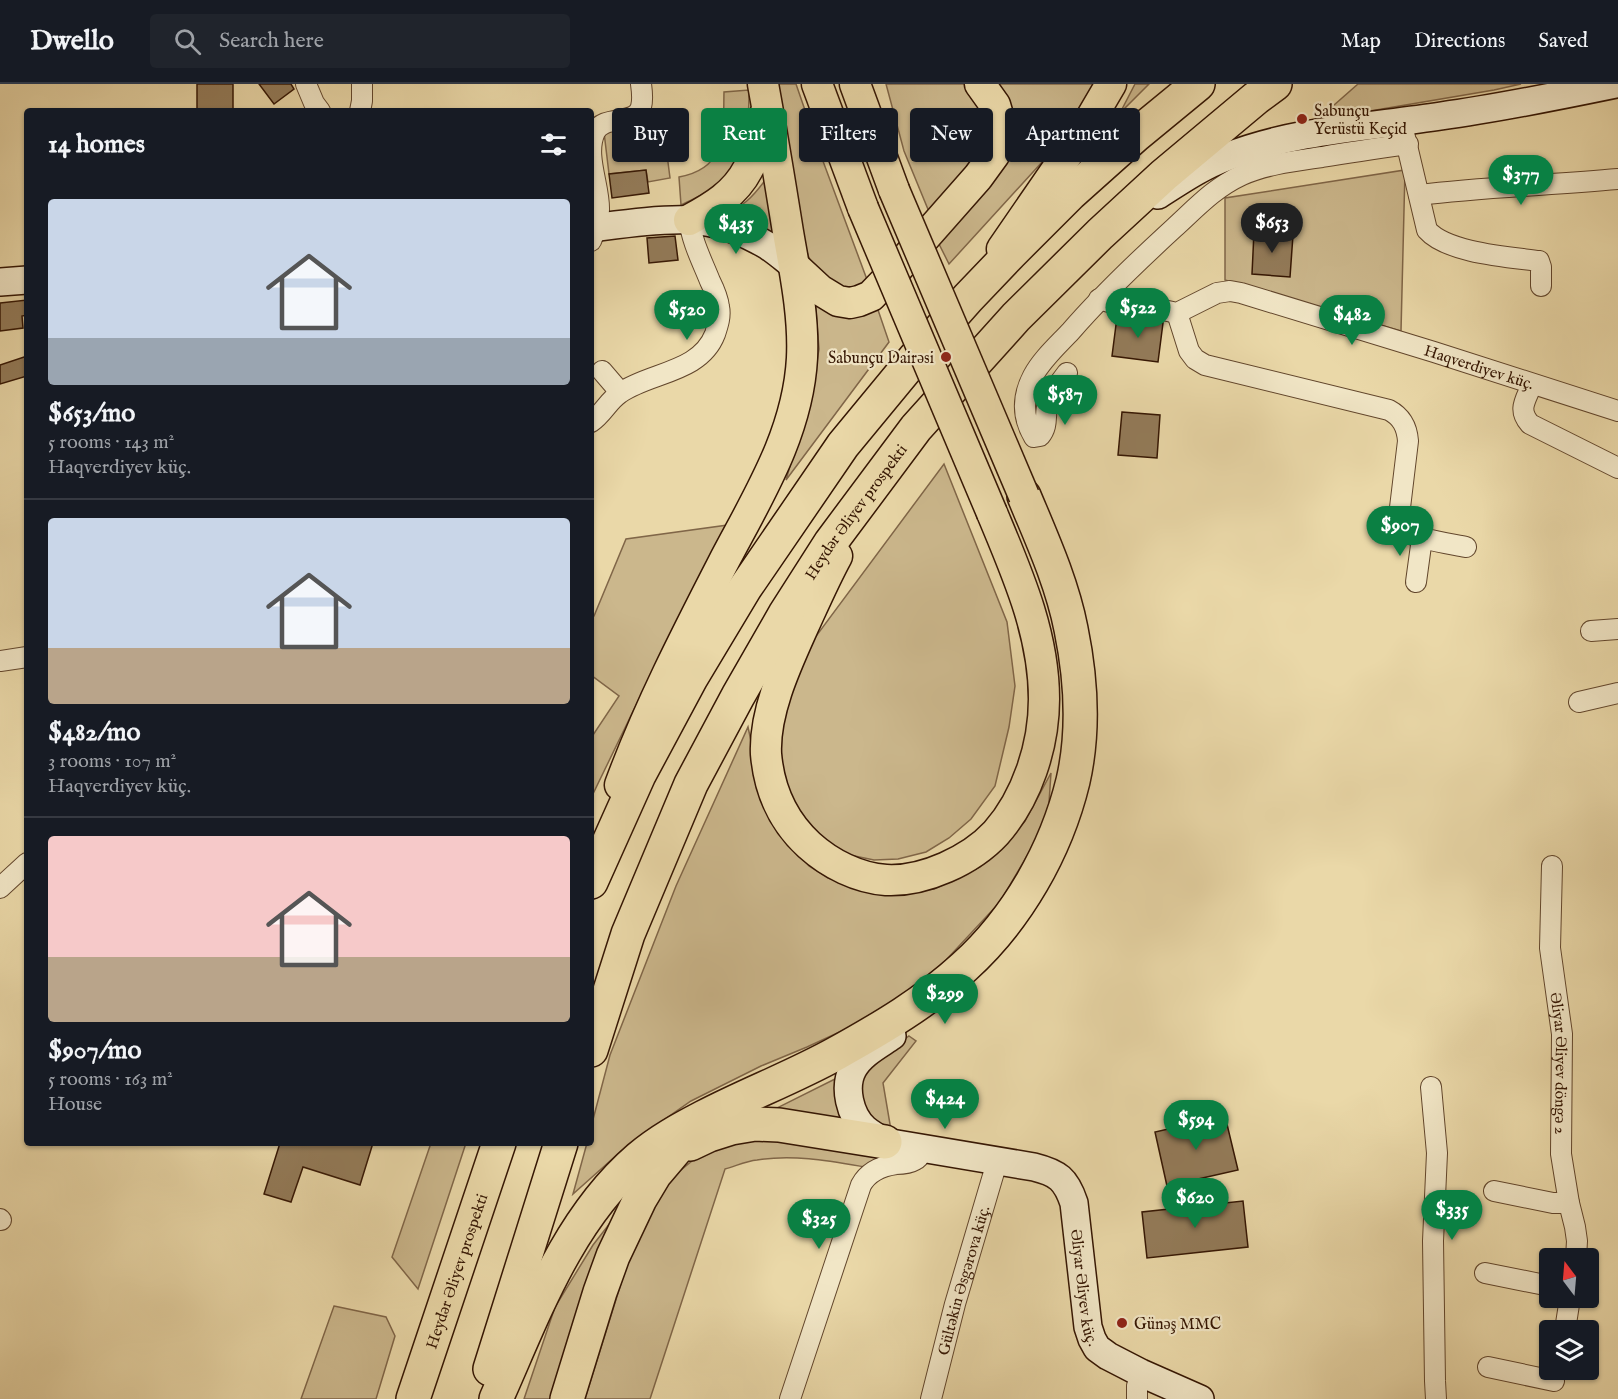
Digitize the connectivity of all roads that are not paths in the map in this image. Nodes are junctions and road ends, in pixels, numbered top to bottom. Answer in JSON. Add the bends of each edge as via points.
{"nodes":[{"id":1,"x":306,"y":84,"type":"edge"},
{"id":2,"x":362,"y":84,"type":"edge"},
{"id":3,"x":641,"y":84,"type":"edge"},
{"id":4,"x":817,"y":84,"type":"edge"},
{"id":5,"x":855,"y":84,"type":"edge"},
{"id":6,"x":865,"y":84,"type":"edge"},
{"id":7,"x":980,"y":84,"type":"edge"},
{"id":8,"x":1111,"y":84,"type":"edge"},
{"id":9,"x":1198,"y":84,"type":"edge"},
{"id":10,"x":1275,"y":84,"type":"edge"},
{"id":11,"x":1616,"y":84,"type":"edge"},
{"id":12,"x":765,"y":94,"type":"edge"},
{"id":13,"x":318,"y":108,"type":"edge"},
{"id":14,"x":361,"y":108,"type":"edge"},
{"id":15,"x":1404,"y":133,"type":"junction"},
{"id":16,"x":594,"y":136,"type":"edge"},
{"id":17,"x":594,"y":173,"type":"edge"},
{"id":18,"x":1618,"y":179,"type":"edge"},
{"id":19,"x":894,"y":190,"type":"junction"},
{"id":20,"x":1419,"y":195,"type":"junction"},
{"id":21,"x":689,"y":220,"type":"junction"},
{"id":22,"x":594,"y":227,"type":"edge"},
{"id":23,"x":594,"y":232,"type":"edge"},
{"id":24,"x":1100,"y":234,"type":"junction"},
{"id":25,"x":794,"y":266,"type":"junction"},
{"id":26,"x":24,"y":280,"type":"edge"},
{"id":27,"x":0,"y":282,"type":"edge"},
{"id":28,"x":1541,"y":286,"type":"dead end"},
{"id":29,"x":968,"y":298,"type":"junction"},
{"id":30,"x":1099,"y":299,"type":"junction"},
{"id":31,"x":1177,"y":313,"type":"junction"},
{"id":32,"x":602,"y":371,"type":"dead end"},
{"id":33,"x":1067,"y":373,"type":"dead end"},
{"id":34,"x":1532,"y":384,"type":"junction"},
{"id":35,"x":620,"y":393,"type":"junction"},
{"id":36,"x":1618,"y":411,"type":"edge"},
{"id":37,"x":594,"y":420,"type":"edge"},
{"id":38,"x":1618,"y":468,"type":"edge"},
{"id":39,"x":882,"y":475,"type":"junction"},
{"id":40,"x":1024,"y":496,"type":"joint"},
{"id":41,"x":1422,"y":538,"type":"junction"},
{"id":42,"x":1466,"y":547,"type":"dead end"},
{"id":43,"x":1416,"y":582,"type":"dead end"},
{"id":44,"x":1618,"y":629,"type":"edge"},
{"id":45,"x":1591,"y":632,"type":"dead end"},
{"id":46,"x":24,"y":657,"type":"edge"},
{"id":47,"x":0,"y":661,"type":"edge"},
{"id":48,"x":1618,"y":693,"type":"edge"},
{"id":49,"x":1579,"y":702,"type":"dead end"},
{"id":50,"x":594,"y":860,"type":"edge"},
{"id":51,"x":24,"y":866,"type":"edge"},
{"id":52,"x":1552,"y":866,"type":"dead end"},
{"id":53,"x":594,"y":875,"type":"edge"},
{"id":54,"x":1,"y":886,"type":"edge"},
{"id":55,"x":1018,"y":905,"type":"junction"},
{"id":56,"x":594,"y":1040,"type":"edge"},
{"id":57,"x":1431,"y":1087,"type":"dead end"},
{"id":58,"x":723,"y":1107,"type":"junction"},
{"id":59,"x":885,"y":1142,"type":"junction"},
{"id":60,"x":498,"y":1146,"type":"edge"},
{"id":61,"x":560,"y":1146,"type":"edge"},
{"id":62,"x":923,"y":1149,"type":"junction"},
{"id":63,"x":668,"y":1157,"type":"junction"},
{"id":64,"x":997,"y":1162,"type":"junction"},
{"id":65,"x":1494,"y":1191,"type":"dead end"},
{"id":66,"x":1569,"y":1203,"type":"junction"},
{"id":67,"x":1577,"y":1248,"type":"edge"},
{"id":68,"x":1485,"y":1273,"type":"dead end"},
{"id":69,"x":1539,"y":1284,"type":"edge"},
{"id":70,"x":1488,"y":1367,"type":"dead end"},
{"id":71,"x":1554,"y":1383,"type":"edge"},
{"id":72,"x":1139,"y":1386,"type":"edge"},
{"id":73,"x":413,"y":1399,"type":"edge"},
{"id":74,"x":480,"y":1399,"type":"edge"},
{"id":75,"x":496,"y":1399,"type":"edge"},
{"id":76,"x":567,"y":1399,"type":"edge"},
{"id":77,"x":790,"y":1399,"type":"edge"},
{"id":78,"x":931,"y":1399,"type":"edge"},
{"id":79,"x":1200,"y":1399,"type":"edge"},
{"id":80,"x":1436,"y":1399,"type":"edge"}],
"edges":[{"from":1,"to":13,"type":"street"},
{"from":2,"to":14,"type":"street"},
{"from":3,"to":16,"type":"street","via":[[638,114],[602,125]]},
{"from":4,"to":39,"type":"main road","bridge":true,"via":[[862,208],[1017,575],[1041,657],[1042,730],[1031,772],[1017,803],[974,853],[916,877],[886,880],[838,866],[798,835],[774,795],[766,753],[767,730],[788,661],[825,579]]},
{"from":5,"to":19,"type":"main road"},
{"from":6,"to":19,"type":"main road"},
{"from":7,"to":25,"type":"main road","via":[[996,105],[1000,122],[1001,136],[994,155],[871,296],[850,303],[838,300],[820,290]]},
{"from":8,"to":29,"type":"main road","via":[[1084,130]]},
{"from":9,"to":29,"type":"highway","via":[[1070,194]]},
{"from":10,"to":24,"type":"highway","name":"Heydər Əliyev prospekti","via":[[1164,175]]},
{"from":11,"to":15,"type":"street"},
{"from":12,"to":21,"type":"main road","via":[[755,153],[748,169],[715,206]]},
{"from":12,"to":25,"type":"main road"},
{"from":15,"to":20,"type":"street"},
{"from":15,"to":24,"type":"street","via":[[1335,130],[1248,149],[1201,168]]},
{"from":15,"to":30,"type":"street","via":[[1243,175],[1205,198]]},
{"from":17,"to":22,"type":"street","via":[[599,204]]},
{"from":18,"to":20,"type":"street"},
{"from":19,"to":40,"type":"main road","bridge":true},
{"from":20,"to":28,"type":"street","via":[[1431,235],[1456,248],[1539,261]]},
{"from":21,"to":23,"type":"street"},
{"from":21,"to":25,"type":"street","via":[[752,237]]},
{"from":21,"to":35,"type":"street","via":[[717,297],[719,322],[704,351],[693,360]]},
{"from":24,"to":39,"type":"highway","name":"Heydər Əliyev prospekti","via":[[1024,309],[916,428]]},
{"from":25,"to":50,"type":"main road","via":[[802,358],[789,427],[770,474],[652,708],[626,767]]},
{"from":26,"to":27,"type":"street"},
{"from":29,"to":53,"type":"highway","via":[[843,445],[745,588],[639,775]]},
{"from":30,"to":31,"type":"street"},
{"from":30,"to":33,"type":"street","via":[[1033,376],[1025,400],[1025,417],[1034,436],[1045,430],[1047,405]]},
{"from":31,"to":34,"type":"street","name":"Haqverdiyev küç.","via":[[1217,293],[1241,293]]},
{"from":31,"to":41,"type":"street","via":[[1189,351],[1205,364],[1396,414],[1407,430],[1408,441],[1401,525]]},
{"from":32,"to":35,"type":"street"},
{"from":34,"to":36,"type":"street","name":"Haqverdiyev küç."},
{"from":34,"to":38,"type":"street","via":[[1522,409],[1530,424]]},
{"from":35,"to":37,"type":"street"},
{"from":39,"to":56,"type":"highway","name":"Heydər Əliyev prospekti","via":[[831,542],[784,614],[691,784],[627,934]]},
{"from":40,"to":55,"type":"highway","via":[[1057,578],[1071,626],[1080,717],[1073,780],[1065,807],[1052,844]]},
{"from":41,"to":42,"type":"street"},
{"from":41,"to":43,"type":"street"},
{"from":44,"to":45,"type":"street"},
{"from":46,"to":47,"type":"street"},
{"from":48,"to":49,"type":"street"},
{"from":51,"to":54,"type":"street"},
{"from":52,"to":66,"type":"street","name":"Əliyar Əliyev döngə 2","via":[[1550,948],[1562,1034],[1560,1136]]},
{"from":55,"to":58,"type":"highway","via":[[965,966],[932,994],[826,1059]]},
{"from":55,"to":59,"type":"street","via":[[997,941],[969,974],[873,1049],[854,1069],[848,1092],[855,1114],[864,1128]]},
{"from":57,"to":80,"type":"street","via":[[1437,1153],[1433,1241]]},
{"from":58,"to":63,"type":"highway"},
{"from":58,"to":75,"type":"highway","via":[[664,1139],[640,1157],[595,1205],[553,1275]]},
{"from":59,"to":62,"type":"street","name":"Əliyar Əliyev küç."},
{"from":59,"to":63,"type":"highway","via":[[755,1124],[709,1135]]},
{"from":60,"to":73,"type":"highway","name":"Heydər Əliyev prospekti"},
{"from":61,"to":74,"type":"highway"},
{"from":62,"to":64,"type":"street","name":"Əliyar Əliyev küç."},
{"from":62,"to":77,"type":"street","via":[[915,1161],[872,1172],[861,1185]]},
{"from":63,"to":76,"type":"highway","via":[[640,1199],[613,1256]]},
{"from":64,"to":72,"type":"street","name":"Əliyar Əliyev küç.","via":[[1048,1171],[1068,1187],[1074,1203],[1092,1339]]},
{"from":64,"to":78,"type":"street","name":"Gültəkin Əsgərova küç."},
{"from":65,"to":66,"type":"street"},
{"from":66,"to":67,"type":"street","name":"Əliyar Əliyev döngə 2"},
{"from":68,"to":69,"type":"street"},
{"from":70,"to":71,"type":"street"},
{"from":72,"to":79,"type":"street","name":"Əliyar Əliyev küç."}]}
